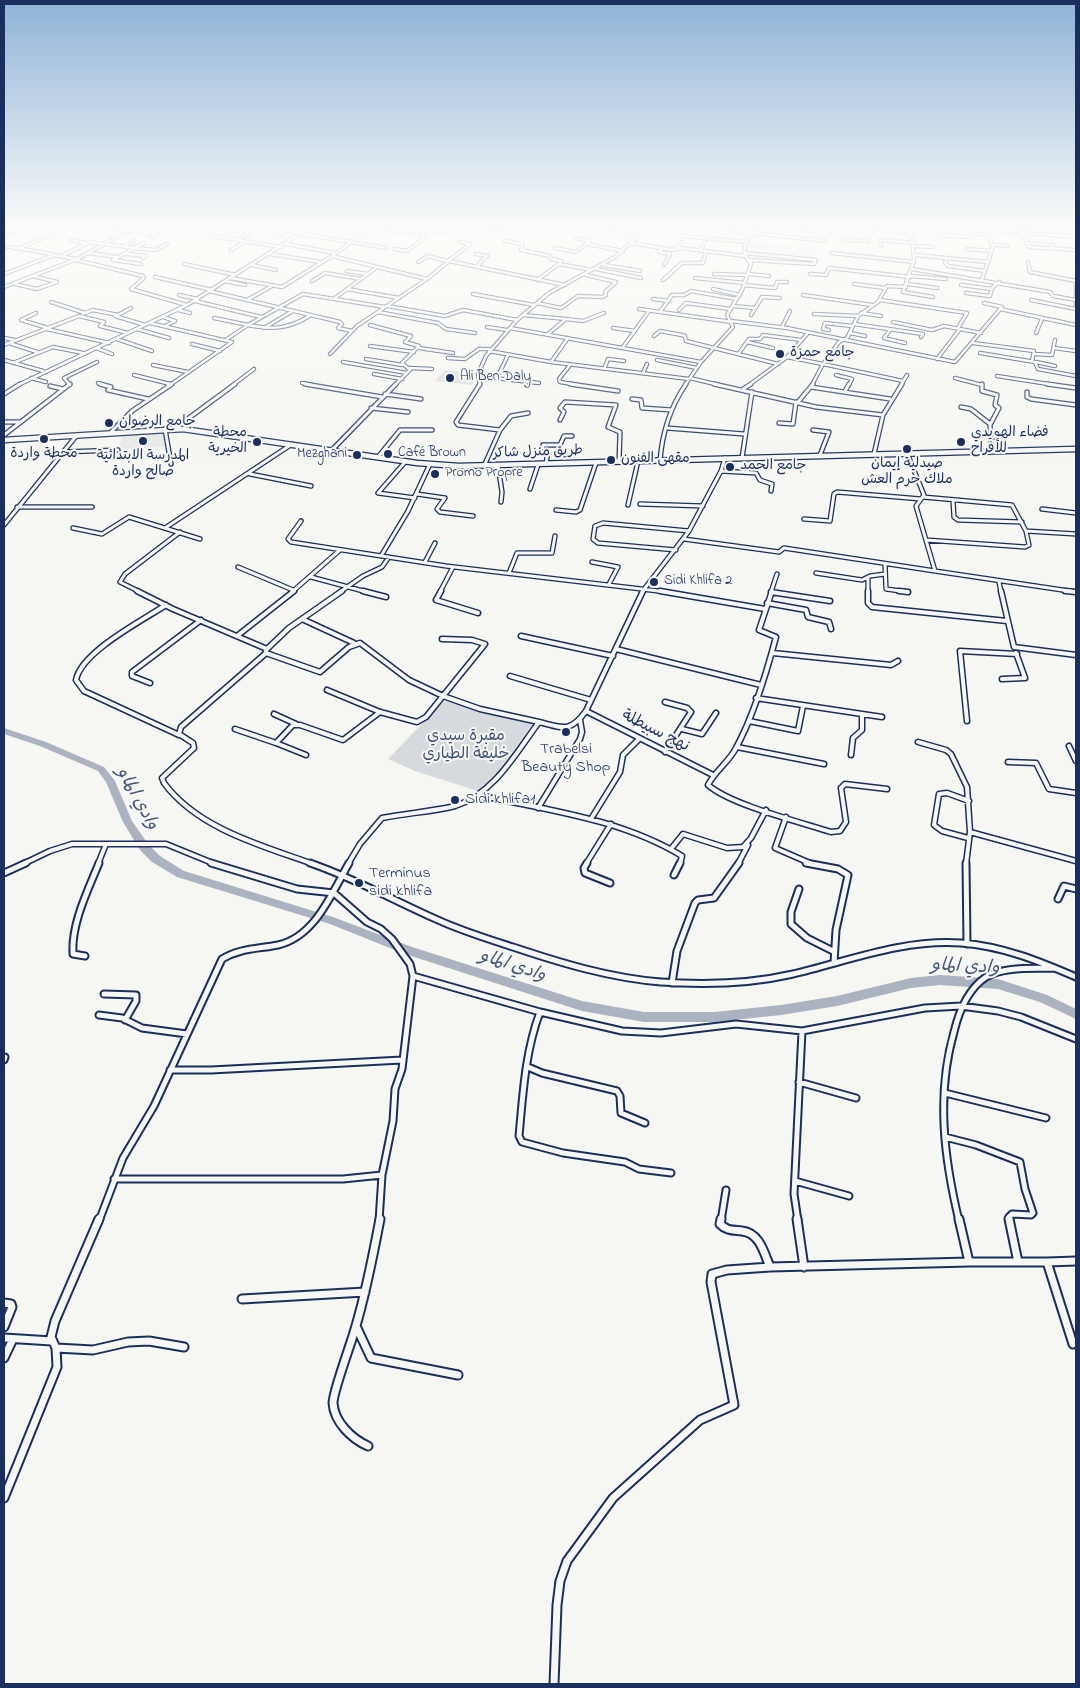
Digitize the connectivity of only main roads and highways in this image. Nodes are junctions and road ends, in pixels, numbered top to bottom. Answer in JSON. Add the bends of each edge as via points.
{"nodes":[{"id":1,"x":4,"y":440,"type":"edge"},
{"id":2,"x":1076,"y":449,"type":"edge"}],
"edges":[{"from":1,"to":2,"type":"main road","name":"طريق منزل شاكر","via":[[174,429],[430,464],[484,466]]}]}
